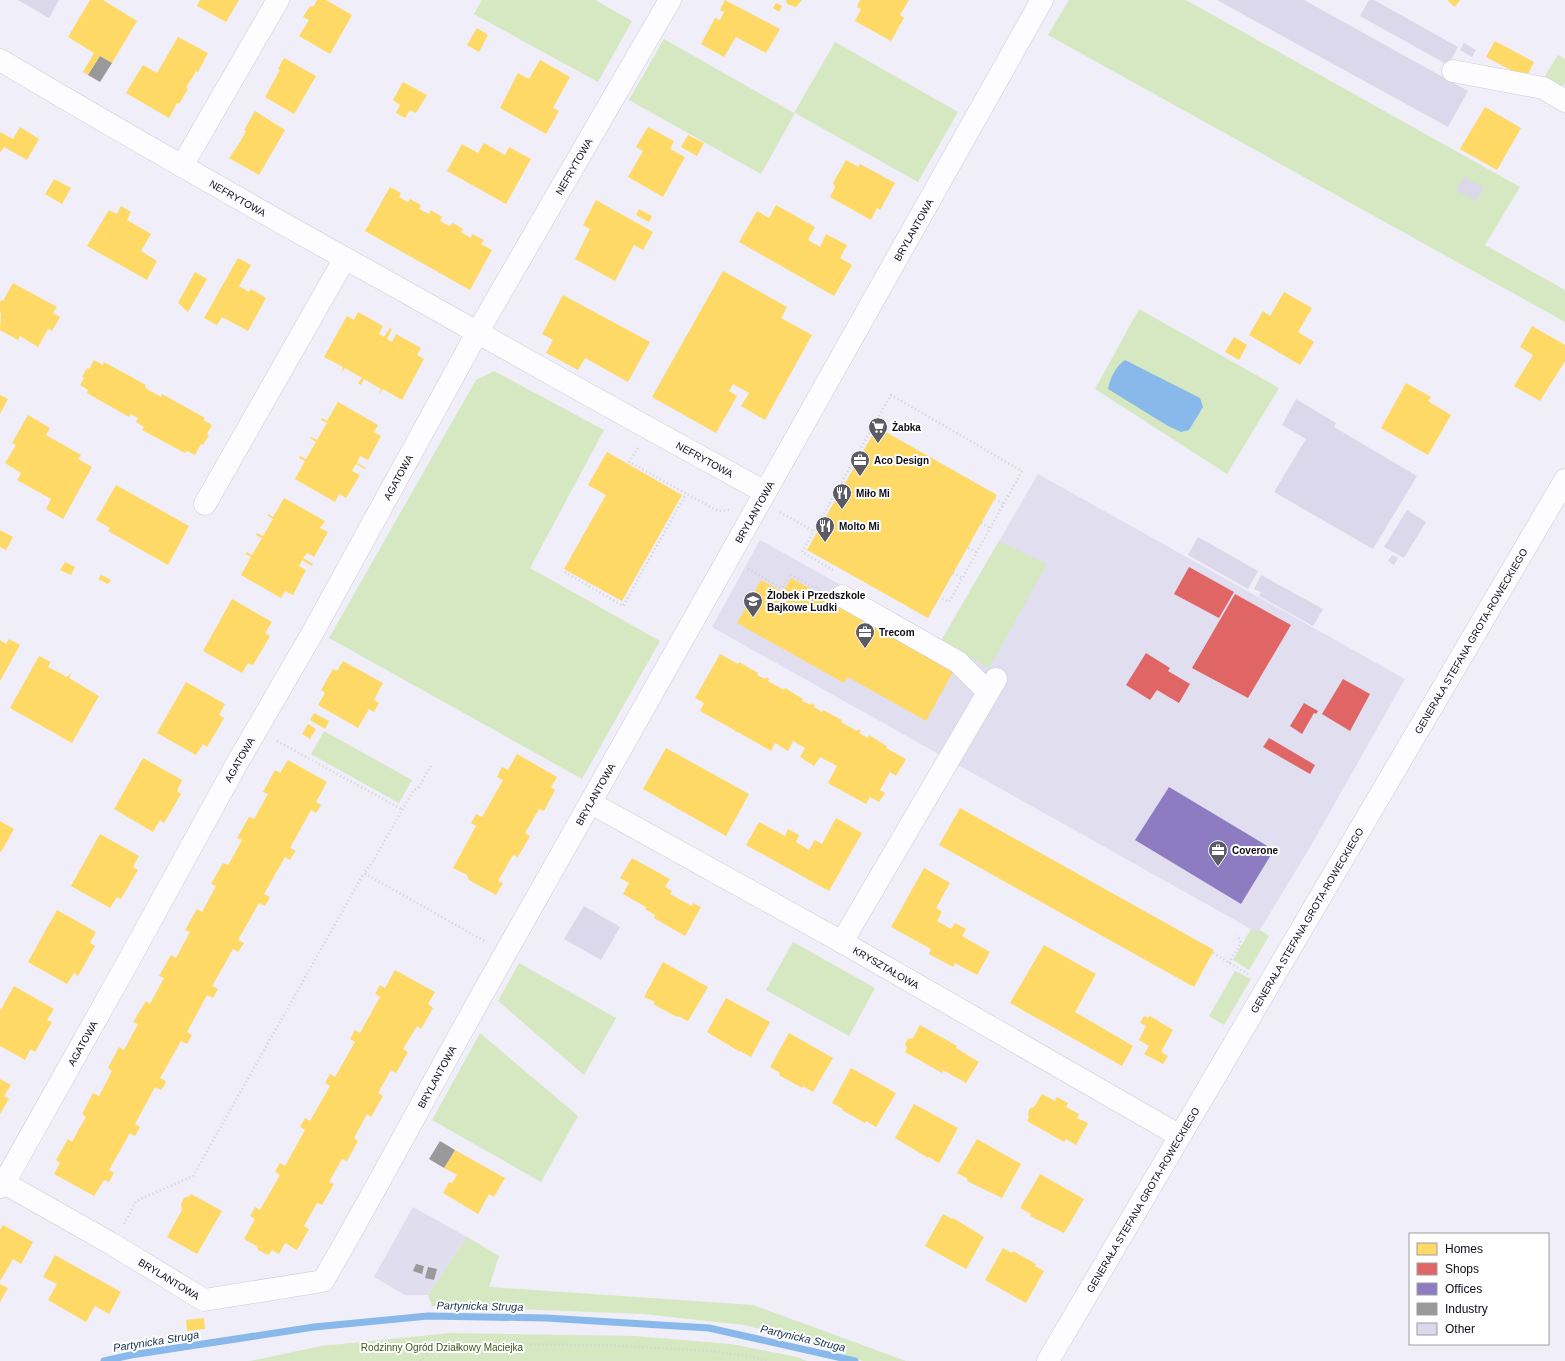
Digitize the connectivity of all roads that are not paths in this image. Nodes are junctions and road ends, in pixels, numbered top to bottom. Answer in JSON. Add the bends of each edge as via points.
{"nodes":[{"id":1,"x":278,"y":0,"type":"edge"},
{"id":2,"x":670,"y":0,"type":"edge"},
{"id":3,"x":1042,"y":0,"type":"edge"},
{"id":4,"x":0,"y":60,"type":"edge"},
{"id":5,"x":1453,"y":71,"type":"dead end"},
{"id":6,"x":1565,"y":101,"type":"edge"},
{"id":7,"x":182,"y":166,"type":"junction"},
{"id":8,"x":345,"y":258,"type":"junction"},
{"id":9,"x":477,"y":332,"type":"junction"},
{"id":10,"x":1565,"y":480,"type":"edge"},
{"id":11,"x":765,"y":492,"type":"junction"},
{"id":12,"x":205,"y":504,"type":"dead end"},
{"id":13,"x":842,"y":596,"type":"road end"},
{"id":14,"x":591,"y":803,"type":"junction"},
{"id":15,"x":842,"y":942,"type":"junction"},
{"id":16,"x":1180,"y":1136,"type":"junction"},
{"id":17,"x":2,"y":1185,"type":"edge"},
{"id":18,"x":1048,"y":1361,"type":"edge"}],
"edges":[{"from":1,"to":7,"type":"street"},
{"from":2,"to":9,"type":"street","name":"NEFRYTOWA"},
{"from":3,"to":11,"type":"street","name":"BRYLANTOWA"},
{"from":4,"to":7,"type":"street","name":"NEFRYTOWA"},
{"from":5,"to":6,"type":"street","via":[[1543,88]]},
{"from":7,"to":8,"type":"street","name":"NEFRYTOWA"},
{"from":8,"to":9,"type":"street","name":"NEFRYTOWA"},
{"from":8,"to":12,"type":"street"},
{"from":9,"to":11,"type":"street","name":"NEFRYTOWA"},
{"from":9,"to":17,"type":"street","name":"AGATOWA","via":[[313,632]]},
{"from":10,"to":16,"type":"street","name":"GENERAŁA STEFANA GROTA-ROWECKIEGO"},
{"from":11,"to":14,"type":"street","name":"BRYLANTOWA"},
{"from":13,"to":15,"type":"street","via":[[958,662],[992,685]]},
{"from":14,"to":15,"type":"street","name":"KRYSZTAŁOWA"},
{"from":14,"to":17,"type":"street","name":"BRYLANTOWA","via":[[323,1282],[204,1300],[112,1244]]},
{"from":15,"to":16,"type":"street","name":"KRYSZTAŁOWA"},
{"from":16,"to":18,"type":"street","name":"GENERAŁA STEFANA GROTA-ROWECKIEGO"}]}
